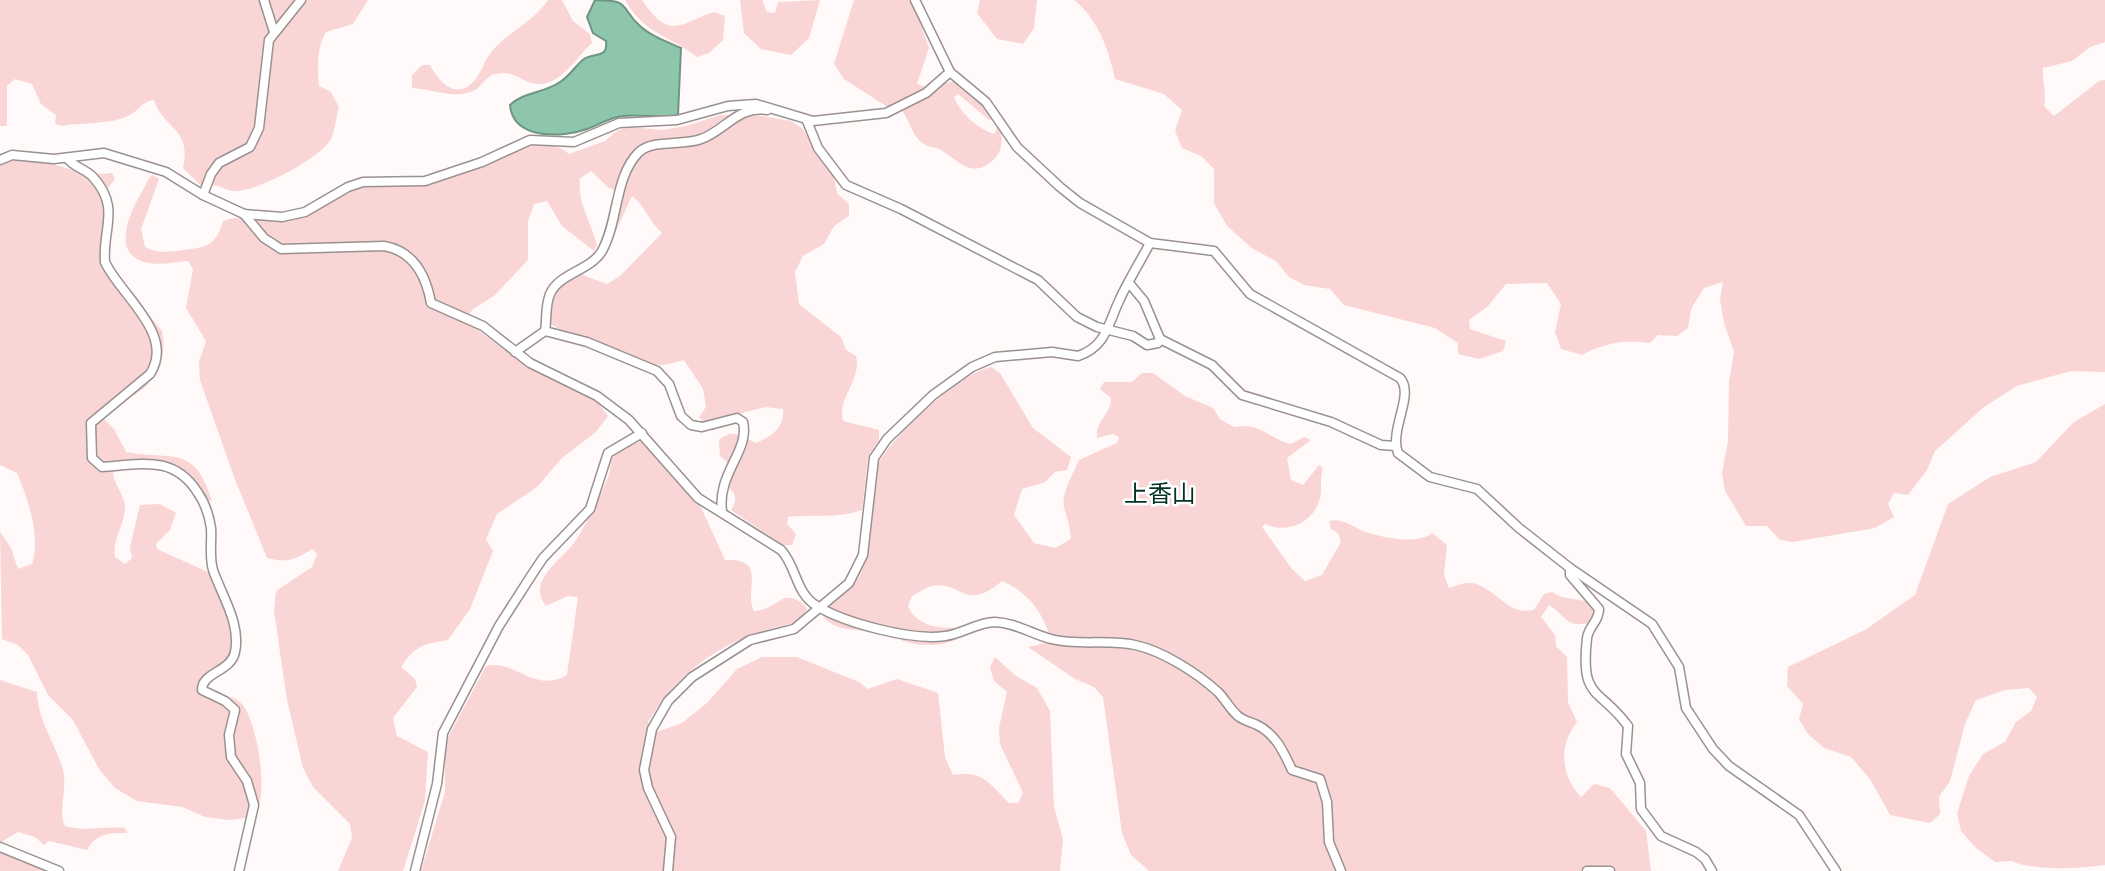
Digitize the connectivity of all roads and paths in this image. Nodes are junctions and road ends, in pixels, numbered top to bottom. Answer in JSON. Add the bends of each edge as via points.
{"nodes":[{"id":1,"x":264,"y":0,"type":"edge"},
{"id":2,"x":301,"y":0,"type":"edge"},
{"id":3,"x":915,"y":0,"type":"edge"},
{"id":4,"x":274,"y":32,"type":"junction"},
{"id":5,"x":950,"y":72,"type":"junction"},
{"id":6,"x":786,"y":113,"type":"junction"},
{"id":7,"x":807,"y":121,"type":"junction"},
{"id":8,"x":67,"y":158,"type":"junction"},
{"id":9,"x":0,"y":160,"type":"edge"},
{"id":10,"x":203,"y":195,"type":"junction"},
{"id":11,"x":244,"y":214,"type":"junction"},
{"id":12,"x":1150,"y":243,"type":"junction"},
{"id":13,"x":1129,"y":283,"type":"junction"},
{"id":14,"x":545,"y":331,"type":"junction"},
{"id":15,"x":1109,"y":331,"type":"junction"},
{"id":16,"x":1160,"y":339,"type":"junction"},
{"id":17,"x":515,"y":352,"type":"junction"},
{"id":18,"x":642,"y":433,"type":"junction"},
{"id":19,"x":1396,"y":446,"type":"junction"},
{"id":20,"x":722,"y":511,"type":"junction"},
{"id":21,"x":1570,"y":568,"type":"junction"},
{"id":22,"x":818,"y":607,"type":"junction"},
{"id":23,"x":0,"y":847,"type":"edge"},
{"id":24,"x":59,"y":871,"type":"edge"},
{"id":25,"x":239,"y":871,"type":"edge"},
{"id":26,"x":415,"y":871,"type":"edge"},
{"id":27,"x":668,"y":871,"type":"edge"},
{"id":28,"x":1341,"y":871,"type":"edge"},
{"id":29,"x":1587,"y":871,"type":"edge"},
{"id":30,"x":1610,"y":871,"type":"edge"},
{"id":31,"x":1712,"y":871,"type":"edge"},
{"id":32,"x":1836,"y":871,"type":"edge"}],
"edges":[{"from":1,"to":4,"type":"street"},
{"from":2,"to":4,"type":"street"},
{"from":3,"to":5,"type":"street"},
{"from":4,"to":10,"type":"street","via":[[259,128],[250,147],[219,163]]},
{"from":5,"to":7,"type":"street","via":[[926,93],[886,113]]},
{"from":5,"to":12,"type":"street","via":[[986,102],[1017,147],[1060,187]]},
{"from":6,"to":7,"type":"street"},
{"from":6,"to":11,"type":"street","via":[[740,104],[677,120],[619,122],[574,142],[530,140],[425,181],[363,182],[305,212],[282,217]]},
{"from":6,"to":14,"type":"street","via":[[746,111],[704,138],[645,147],[626,171],[602,250],[594,261],[551,291]]},
{"from":7,"to":15,"type":"street","via":[[818,148],[846,185],[1038,280],[1077,317]]},
{"from":8,"to":9,"type":"street","via":[[12,155]]},
{"from":8,"to":10,"type":"street","via":[[104,153],[166,172]]},
{"from":8,"to":25,"type":"street","via":[[83,167],[106,194],[110,223],[105,262],[143,315],[156,347],[156,365],[150,374],[91,424],[92,458],[102,467],[152,465],[179,471],[208,513],[212,567],[232,617],[236,650],[230,665],[207,679],[202,690],[235,710],[229,735],[232,757],[247,781],[254,805]]},
{"from":10,"to":11,"type":"street"},
{"from":11,"to":17,"type":"street","via":[[264,238],[282,249],[399,249],[417,264],[432,303],[484,326]]},
{"from":12,"to":13,"type":"street"},
{"from":12,"to":19,"type":"street","via":[[1214,251],[1250,294],[1400,378],[1405,391]]},
{"from":13,"to":15,"type":"street"},
{"from":13,"to":16,"type":"street","via":[[1144,301]]},
{"from":14,"to":17,"type":"street"},
{"from":14,"to":20,"type":"street","via":[[657,371],[668,384],[681,416],[691,425],[737,418],[744,422],[742,444],[722,486]]},
{"from":15,"to":16,"type":"street","via":[[1133,336],[1147,345]]},
{"from":15,"to":22,"type":"street","via":[[1078,356],[1052,352],[981,362],[933,395],[874,458],[868,524],[857,574]]},
{"from":16,"to":19,"type":"street","via":[[1212,365],[1242,395],[1331,422],[1381,445]]},
{"from":17,"to":18,"type":"street","via":[[597,396]]},
{"from":18,"to":20,"type":"street","via":[[698,498]]},
{"from":18,"to":26,"type":"street","via":[[608,453],[590,509],[543,558],[499,626],[450,718],[440,743],[437,783]]},
{"from":19,"to":21,"type":"street","via":[[1398,453],[1430,477],[1477,489]]},
{"from":20,"to":22,"type":"street","via":[[781,550],[807,600]]},
{"from":21,"to":31,"type":"street","via":[[1570,575],[1599,609],[1598,621],[1587,637],[1587,678],[1592,691],[1628,726],[1626,754],[1640,782],[1641,809],[1661,836],[1696,852]]},
{"from":21,"to":32,"type":"street","via":[[1652,624],[1679,667],[1686,708],[1713,749],[1729,766],[1799,815]]},
{"from":22,"to":27,"type":"street","via":[[794,629],[750,640],[706,667],[658,715],[646,750],[645,770],[671,837]]},
{"from":22,"to":28,"type":"street","via":[[923,636],[954,635],[1000,623],[1052,640],[1118,642],[1160,655],[1218,693],[1244,721],[1268,732],[1292,770],[1320,779],[1327,802],[1329,842]]},
{"from":23,"to":24,"type":"street"},
{"from":29,"to":30,"type":"street"}]}
